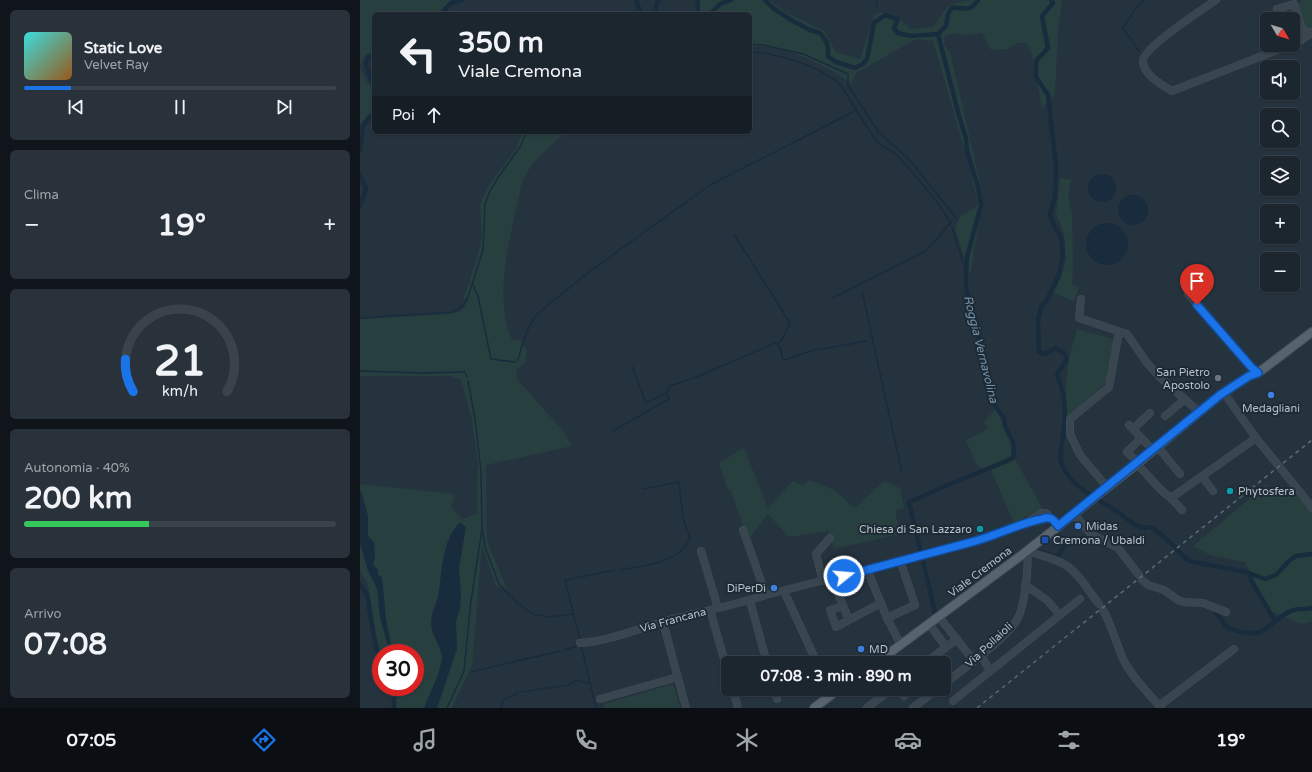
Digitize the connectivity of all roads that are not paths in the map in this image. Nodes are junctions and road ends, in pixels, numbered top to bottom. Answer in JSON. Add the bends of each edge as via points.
{"nodes":[{"id":1,"x":1216,"y":0,"type":"edge"},
{"id":2,"x":1277,"y":9,"type":"dead end"},
{"id":3,"x":1311,"y":33,"type":"edge"},
{"id":4,"x":1300,"y":41,"type":"edge"},
{"id":5,"x":1272,"y":52,"type":"edge"},
{"id":6,"x":1188,"y":294,"type":"dead end"},
{"id":7,"x":1081,"y":299,"type":"dead end"},
{"id":8,"x":1119,"y":332,"type":"junction"},
{"id":9,"x":1312,"y":332,"type":"edge"},
{"id":10,"x":1258,"y":373,"type":"junction"},
{"id":11,"x":1224,"y":393,"type":"junction"},
{"id":12,"x":1185,"y":399,"type":"junction"},
{"id":13,"x":1199,"y":412,"type":"junction"},
{"id":14,"x":1150,"y":413,"type":"dead end"},
{"id":15,"x":1166,"y":416,"type":"dead end"},
{"id":16,"x":1141,"y":438,"type":"junction"},
{"id":17,"x":1256,"y":438,"type":"junction"},
{"id":18,"x":1155,"y":448,"type":"junction"},
{"id":19,"x":1138,"y":463,"type":"junction"},
{"id":20,"x":1180,"y":474,"type":"dead end"},
{"id":21,"x":1202,"y":476,"type":"junction"},
{"id":22,"x":1107,"y":487,"type":"junction"},
{"id":23,"x":1213,"y":491,"type":"dead end"},
{"id":24,"x":1171,"y":498,"type":"junction"},
{"id":25,"x":1312,"y":508,"type":"edge"},
{"id":26,"x":1182,"y":510,"type":"dead end"},
{"id":27,"x":1073,"y":513,"type":"junction"},
{"id":28,"x":1058,"y":526,"type":"junction"},
{"id":29,"x":743,"y":530,"type":"dead end"},
{"id":30,"x":830,"y":538,"type":"dead end"},
{"id":31,"x":1027,"y":550,"type":"junction"},
{"id":32,"x":701,"y":551,"type":"dead end"},
{"id":33,"x":900,"y":560,"type":"junction"},
{"id":34,"x":867,"y":569,"type":"junction"},
{"id":35,"x":832,"y":579,"type":"junction"},
{"id":36,"x":823,"y":581,"type":"junction"},
{"id":37,"x":1025,"y":585,"type":"junction"},
{"id":38,"x":784,"y":591,"type":"junction"},
{"id":39,"x":766,"y":595,"type":"junction"},
{"id":40,"x":1080,"y":599,"type":"dead end"},
{"id":41,"x":750,"y":600,"type":"junction"},
{"id":42,"x":881,"y":603,"type":"junction"},
{"id":43,"x":843,"y":606,"type":"junction"},
{"id":44,"x":718,"y":608,"type":"junction"},
{"id":45,"x":710,"y":610,"type":"junction"},
{"id":46,"x":1226,"y":612,"type":"dead end"},
{"id":47,"x":1060,"y":615,"type":"junction"},
{"id":48,"x":939,"y":616,"type":"junction"},
{"id":49,"x":887,"y":618,"type":"junction"},
{"id":50,"x":849,"y":620,"type":"junction"},
{"id":51,"x":663,"y":622,"type":"junction"},
{"id":52,"x":929,"y":624,"type":"junction"},
{"id":53,"x":957,"y":638,"type":"junction"},
{"id":54,"x":580,"y":643,"type":"dead end"},
{"id":55,"x":901,"y":645,"type":"junction"},
{"id":56,"x":946,"y":647,"type":"junction"},
{"id":57,"x":1234,"y":649,"type":"dead end"},
{"id":58,"x":981,"y":655,"type":"junction"},
{"id":59,"x":723,"y":656,"type":"edge"},
{"id":60,"x":765,"y":656,"type":"edge"},
{"id":61,"x":814,"y":656,"type":"edge"},
{"id":62,"x":885,"y":656,"type":"edge"},
{"id":63,"x":934,"y":656,"type":"edge"},
{"id":64,"x":974,"y":661,"type":"junction"},
{"id":65,"x":990,"y":671,"type":"junction"},
{"id":66,"x":678,"y":677,"type":"junction"},
{"id":67,"x":951,"y":679,"type":"edge"},
{"id":68,"x":734,"y":696,"type":"edge"},
{"id":69,"x":776,"y":696,"type":"edge"},
{"id":70,"x":826,"y":696,"type":"edge"},
{"id":71,"x":882,"y":696,"type":"edge"},
{"id":72,"x":928,"y":696,"type":"edge"},
{"id":73,"x":600,"y":699,"type":"dead end"},
{"id":74,"x":777,"y":699,"type":"dead end"},
{"id":75,"x":953,"y":701,"type":"dead end"},
{"id":76,"x":1160,"y":707,"type":"edge"},
{"id":77,"x":686,"y":708,"type":"edge"},
{"id":78,"x":738,"y":708,"type":"edge"},
{"id":79,"x":814,"y":708,"type":"edge"},
{"id":80,"x":866,"y":708,"type":"edge"},
{"id":81,"x":913,"y":708,"type":"edge"}],
"edges":[{"from":1,"to":5,"type":"street","via":[[1149,49],[1142,61],[1151,76],[1172,91]]},
{"from":2,"to":3,"type":"street","via":[[1294,4],[1302,29]]},
{"from":3,"to":4,"type":"street"},
{"from":6,"to":10,"type":"street"},
{"from":7,"to":8,"type":"street","via":[[1079,318]]},
{"from":8,"to":12,"type":"street","via":[[1127,334],[1147,363]]},
{"from":8,"to":22,"type":"street","via":[[1109,387],[1070,419],[1070,434],[1080,455]]},
{"from":9,"to":10,"type":"main road","name":"Viale Cremona"},
{"from":10,"to":11,"type":"main road","name":"Viale Cremona"},
{"from":11,"to":13,"type":"main road","name":"Viale Cremona"},
{"from":11,"to":17,"type":"street"},
{"from":12,"to":13,"type":"street"},
{"from":12,"to":15,"type":"street"},
{"from":13,"to":18,"type":"main road","name":"Viale Cremona"},
{"from":14,"to":16,"type":"street","via":[[1131,427]]},
{"from":16,"to":18,"type":"street"},
{"from":16,"to":19,"type":"street","via":[[1127,452]]},
{"from":17,"to":21,"type":"street"},
{"from":17,"to":25,"type":"street"},
{"from":18,"to":19,"type":"main road","name":"Viale Cremona"},
{"from":18,"to":20,"type":"street"},
{"from":19,"to":22,"type":"main road","name":"Viale Cremona"},
{"from":19,"to":24,"type":"street"},
{"from":21,"to":23,"type":"street"},
{"from":21,"to":24,"type":"street"},
{"from":22,"to":27,"type":"main road","name":"Viale Cremona"},
{"from":24,"to":26,"type":"street"},
{"from":27,"to":28,"type":"main road","name":"Viale Cremona"},
{"from":27,"to":46,"type":"street","via":[[1091,534],[1118,548],[1148,585],[1164,590],[1178,600],[1203,603]]},
{"from":28,"to":31,"type":"main road","name":"Viale Cremona"},
{"from":28,"to":33,"type":"street","name":"Via Francana","via":[[1047,515],[984,539]]},
{"from":29,"to":39,"type":"street"},
{"from":30,"to":36,"type":"street","via":[[816,554]]},
{"from":31,"to":37,"type":"street","name":"Via Pollaioli"},
{"from":31,"to":48,"type":"main road","name":"Viale Cremona"},
{"from":31,"to":76,"type":"street","via":[[1072,569],[1085,584],[1110,622],[1130,671]]},
{"from":32,"to":44,"type":"street"},
{"from":33,"to":34,"type":"street","name":"Via Francana"},
{"from":33,"to":49,"type":"street","via":[[915,605]]},
{"from":34,"to":35,"type":"street","name":"Via Francana"},
{"from":34,"to":42,"type":"street"},
{"from":35,"to":36,"type":"street","name":"Via Francana"},
{"from":35,"to":43,"type":"street"},
{"from":36,"to":38,"type":"street","name":"Via Francana"},
{"from":37,"to":47,"type":"street","via":[[1047,600]]},
{"from":37,"to":58,"type":"street","name":"Via Pollaioli","via":[[1017,619]]},
{"from":38,"to":39,"type":"street","name":"Via Francana"},
{"from":38,"to":61,"type":"street"},
{"from":39,"to":41,"type":"street","name":"Via Francana"},
{"from":40,"to":47,"type":"street"},
{"from":41,"to":44,"type":"street","name":"Via Francana"},
{"from":41,"to":60,"type":"street"},
{"from":42,"to":49,"type":"street"},
{"from":42,"to":50,"type":"street"},
{"from":43,"to":50,"type":"street"},
{"from":43,"to":50,"type":"street","via":[[830,610],[836,627]]},
{"from":44,"to":45,"type":"street","name":"Via Francana"},
{"from":45,"to":51,"type":"street","name":"Via Francana"},
{"from":45,"to":59,"type":"street"},
{"from":47,"to":65,"type":"street"},
{"from":48,"to":52,"type":"main road","name":"Viale Cremona"},
{"from":48,"to":53,"type":"street"},
{"from":49,"to":55,"type":"street"},
{"from":51,"to":54,"type":"street","name":"Via Francana","via":[[593,642]]},
{"from":51,"to":66,"type":"street"},
{"from":52,"to":55,"type":"main road","name":"Viale Cremona"},
{"from":52,"to":56,"type":"street"},
{"from":53,"to":56,"type":"street"},
{"from":53,"to":64,"type":"street"},
{"from":55,"to":62,"type":"main road","name":"Viale Cremona"},
{"from":56,"to":63,"type":"street"},
{"from":57,"to":76,"type":"street"},
{"from":58,"to":64,"type":"street","name":"Via Pollaioli"},
{"from":58,"to":65,"type":"street"},
{"from":64,"to":67,"type":"street","name":"Via Pollaioli"},
{"from":65,"to":75,"type":"street"},
{"from":66,"to":73,"type":"street"},
{"from":66,"to":77,"type":"street"},
{"from":68,"to":78,"type":"street"},
{"from":69,"to":74,"type":"street"},
{"from":70,"to":79,"type":"main road"},
{"from":71,"to":80,"type":"street"},
{"from":72,"to":81,"type":"street"}]}
